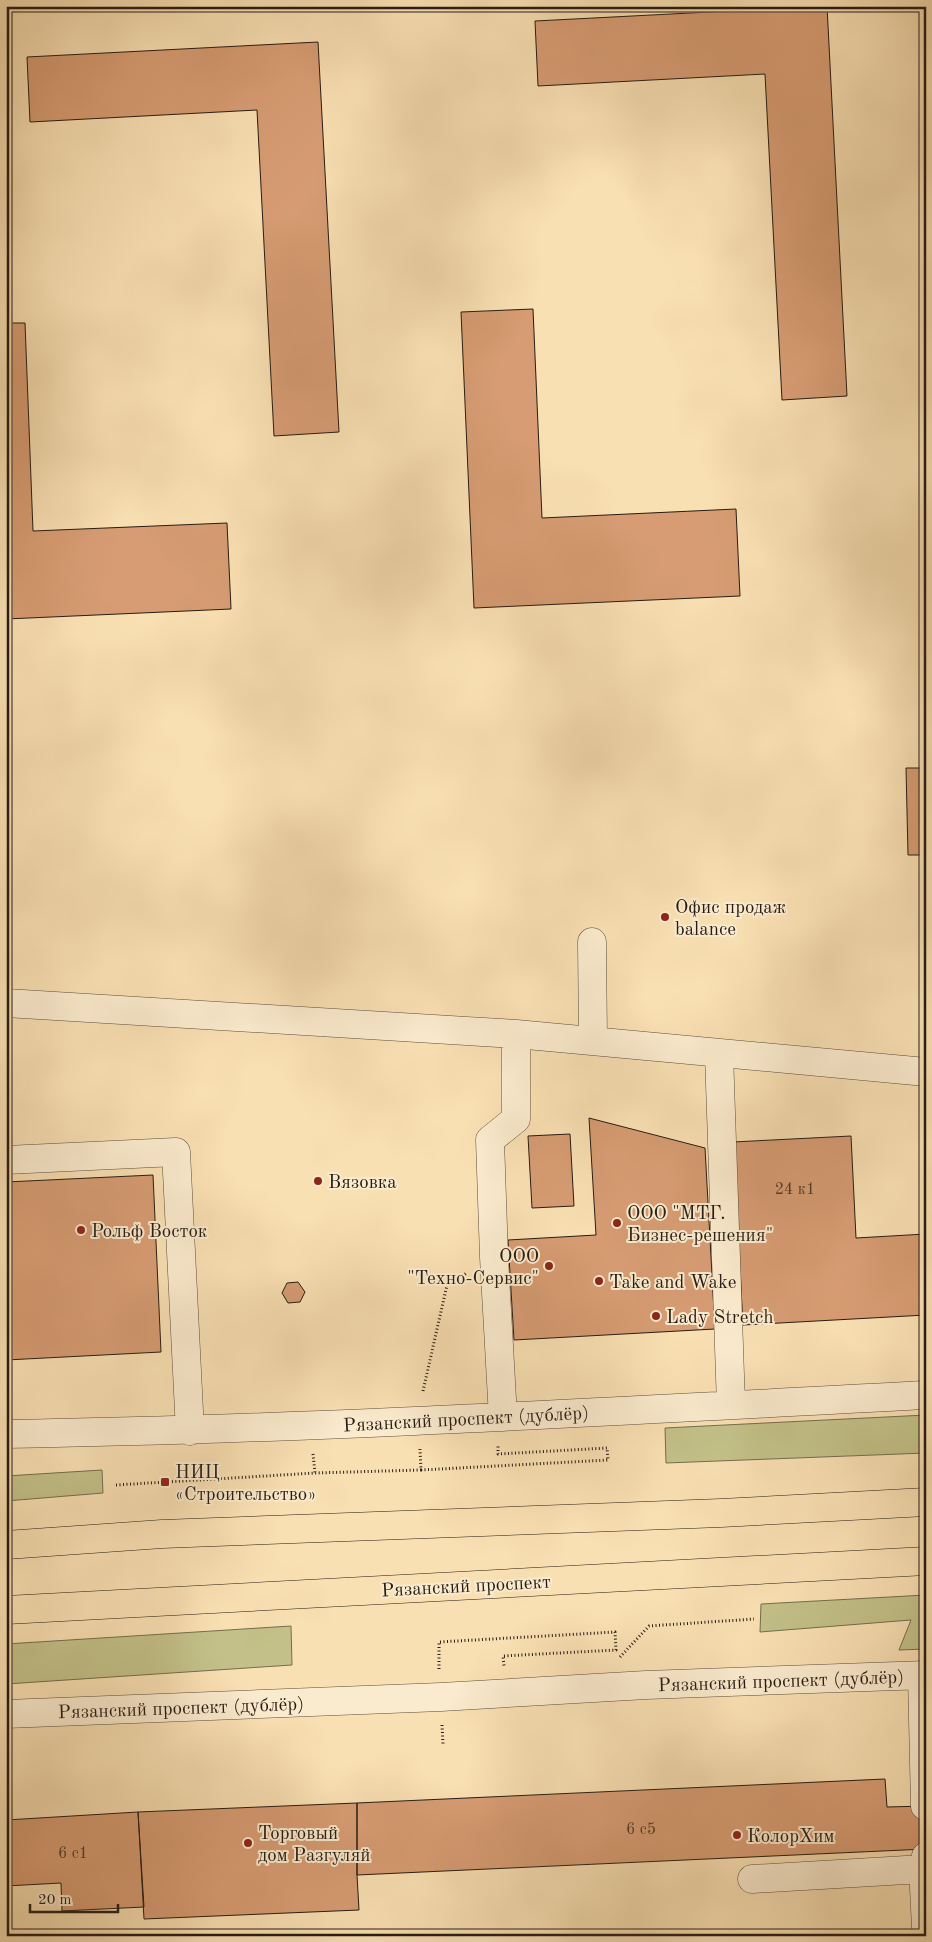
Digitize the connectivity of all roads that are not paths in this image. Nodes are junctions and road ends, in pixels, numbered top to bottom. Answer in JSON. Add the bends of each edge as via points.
{"nodes":[{"id":1,"x":592,"y":942,"type":"dead end"},
{"id":2,"x":6,"y":1003,"type":"edge"},
{"id":3,"x":516,"y":1034,"type":"junction"},
{"id":4,"x":593,"y":1040,"type":"junction"},
{"id":5,"x":718,"y":1054,"type":"junction"},
{"id":6,"x":926,"y":1072,"type":"edge"},
{"id":7,"x":6,"y":1160,"type":"edge"},
{"id":8,"x":926,"y":1395,"type":"edge"},
{"id":9,"x":731,"y":1405,"type":"junction"},
{"id":10,"x":500,"y":1429,"type":"junction"},
{"id":11,"x":190,"y":1431,"type":"junction"},
{"id":12,"x":6,"y":1434,"type":"edge"},
{"id":13,"x":926,"y":1502,"type":"edge"},
{"id":14,"x":6,"y":1545,"type":"edge"},
{"id":15,"x":926,"y":1561,"type":"edge"},
{"id":16,"x":6,"y":1610,"type":"edge"},
{"id":17,"x":924,"y":1675,"type":"edge"},
{"id":18,"x":6,"y":1714,"type":"edge"},
{"id":19,"x":925,"y":1806,"type":"edge"},
{"id":20,"x":924,"y":1863,"type":"edge"},
{"id":21,"x":752,"y":1878,"type":"dead end"},
{"id":22,"x":926,"y":1926,"type":"edge"}],
"edges":[{"from":1,"to":4,"type":"street"},
{"from":2,"to":3,"type":"street"},
{"from":3,"to":4,"type":"street"},
{"from":3,"to":10,"type":"street","via":[[516,1119],[490,1140]]},
{"from":4,"to":5,"type":"street"},
{"from":5,"to":6,"type":"street"},
{"from":5,"to":9,"type":"street"},
{"from":7,"to":11,"type":"street","via":[[176,1152]]},
{"from":8,"to":9,"type":"street","name":"Рязанский проспект (дублёр)"},
{"from":9,"to":10,"type":"street","name":"Рязанский проспект (дублёр)"},
{"from":10,"to":11,"type":"street","name":"Рязанский проспект (дублёр)"},
{"from":11,"to":12,"type":"street","name":"Рязанский проспект (дублёр)"},
{"from":13,"to":14,"type":"main road","via":[[162,1534]]},
{"from":15,"to":16,"type":"main road","name":"Рязанский проспект"},
{"from":17,"to":18,"type":"street","name":"Рязанский проспект (дублёр)"},
{"from":17,"to":19,"type":"street"},
{"from":20,"to":21,"type":"street"},
{"from":20,"to":22,"type":"street"}]}
